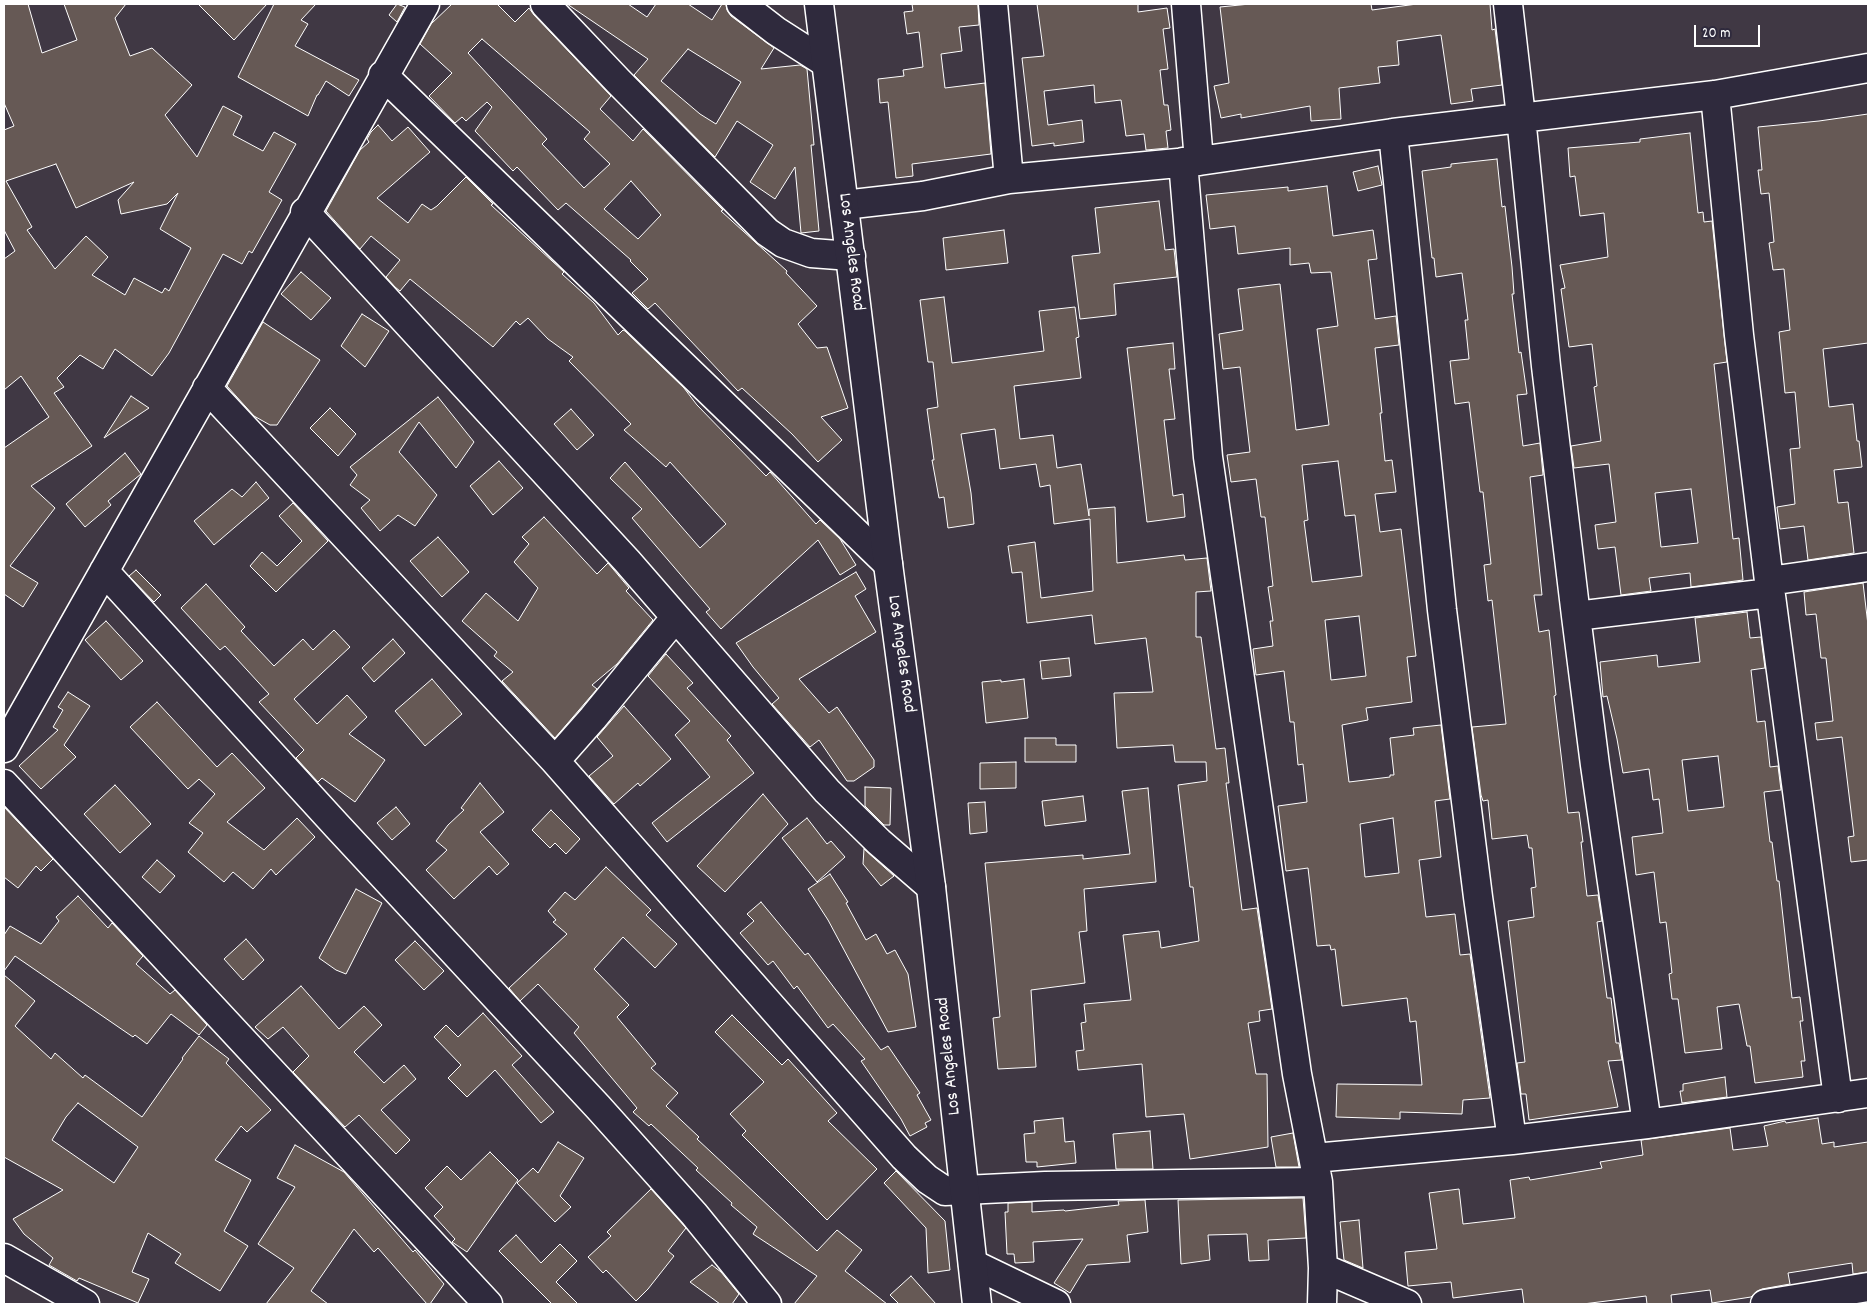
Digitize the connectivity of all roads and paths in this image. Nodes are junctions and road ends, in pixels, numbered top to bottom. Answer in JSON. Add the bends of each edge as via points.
{"nodes":[{"id":1,"x":425,"y":4,"type":"edge"},
{"id":2,"x":545,"y":4,"type":"edge"},
{"id":3,"x":740,"y":4,"type":"edge"},
{"id":4,"x":819,"y":4,"type":"edge"},
{"id":5,"x":993,"y":4,"type":"edge"},
{"id":6,"x":1186,"y":4,"type":"edge"},
{"id":7,"x":1508,"y":4,"type":"edge"},
{"id":8,"x":826,"y":63,"type":"junction"},
{"id":9,"x":1868,"y":68,"type":"edge"},
{"id":10,"x":384,"y":75,"type":"junction"},
{"id":11,"x":1715,"y":95,"type":"junction"},
{"id":12,"x":1521,"y":117,"type":"junction"},
{"id":13,"x":1393,"y":133,"type":"junction"},
{"id":14,"x":1191,"y":161,"type":"junction"},
{"id":15,"x":1009,"y":178,"type":"junction"},
{"id":16,"x":844,"y":205,"type":"junction"},
{"id":17,"x":305,"y":212,"type":"junction"},
{"id":18,"x":851,"y":256,"type":"junction"},
{"id":19,"x":207,"y":388,"type":"junction"},
{"id":20,"x":888,"y":564,"type":"junction"},
{"id":21,"x":1868,"y":567,"type":"edge"},
{"id":22,"x":104,"y":571,"type":"junction"},
{"id":23,"x":1770,"y":587,"type":"junction"},
{"id":24,"x":1576,"y":616,"type":"junction"},
{"id":25,"x":675,"y":618,"type":"junction"},
{"id":26,"x":4,"y":748,"type":"edge"},
{"id":27,"x":555,"y":761,"type":"junction"},
{"id":28,"x":4,"y":784,"type":"edge"},
{"id":29,"x":931,"y":887,"type":"junction"},
{"id":30,"x":1868,"y":1093,"type":"edge"},
{"id":31,"x":1838,"y":1098,"type":"junction"},
{"id":32,"x":1647,"y":1124,"type":"junction"},
{"id":33,"x":1512,"y":1140,"type":"junction"},
{"id":34,"x":1316,"y":1170,"type":"junction"},
{"id":35,"x":965,"y":1190,"type":"junction"},
{"id":36,"x":4,"y":1258,"type":"edge"},
{"id":37,"x":972,"y":1264,"type":"junction"},
{"id":38,"x":1323,"y":1268,"type":"junction"},
{"id":39,"x":1868,"y":1287,"type":"edge"},
{"id":40,"x":979,"y":1303,"type":"edge"},
{"id":41,"x":85,"y":1304,"type":"edge"},
{"id":42,"x":488,"y":1304,"type":"edge"},
{"id":43,"x":767,"y":1304,"type":"edge"},
{"id":44,"x":1056,"y":1304,"type":"edge"},
{"id":45,"x":1322,"y":1304,"type":"edge"},
{"id":46,"x":1407,"y":1304,"type":"edge"},
{"id":47,"x":1765,"y":1304,"type":"edge"}],
"edges":[{"from":1,"to":10,"type":"street"},
{"from":2,"to":18,"type":"street","via":[[767,232],[783,244],[811,253]]},
{"from":3,"to":8,"type":"street"},
{"from":4,"to":8,"type":"street","name":"Los Angeles Road"},
{"from":5,"to":15,"type":"street"},
{"from":6,"to":14,"type":"street"},
{"from":7,"to":12,"type":"street"},
{"from":8,"to":16,"type":"street","name":"Los Angeles Road"},
{"from":9,"to":11,"type":"street"},
{"from":10,"to":17,"type":"street"},
{"from":10,"to":20,"type":"street"},
{"from":11,"to":12,"type":"street"},
{"from":11,"to":23,"type":"street","via":[[1739,335]]},
{"from":12,"to":13,"type":"street"},
{"from":12,"to":24,"type":"street"},
{"from":13,"to":14,"type":"street"},
{"from":13,"to":33,"type":"street","via":[[1442,610]]},
{"from":14,"to":15,"type":"street"},
{"from":14,"to":34,"type":"street","via":[[1195,315],[1209,467],[1297,1074]]},
{"from":15,"to":16,"type":"street","via":[[923,196]]},
{"from":16,"to":18,"type":"street","name":"Los Angeles Road"},
{"from":17,"to":19,"type":"street"},
{"from":17,"to":25,"type":"street"},
{"from":18,"to":20,"type":"street","name":"Los Angeles Road"},
{"from":19,"to":22,"type":"street"},
{"from":19,"to":27,"type":"street"},
{"from":20,"to":29,"type":"street","name":"Los Angeles Road"},
{"from":21,"to":23,"type":"street"},
{"from":22,"to":26,"type":"street"},
{"from":22,"to":43,"type":"street","via":[[598,1107],[694,1214]]},
{"from":23,"to":24,"type":"street"},
{"from":23,"to":31,"type":"street"},
{"from":24,"to":32,"type":"street"},
{"from":25,"to":27,"type":"street"},
{"from":25,"to":29,"type":"street","via":[[827,791]]},
{"from":27,"to":35,"type":"street","via":[[904,1157],[945,1191]]},
{"from":28,"to":42,"type":"street"},
{"from":29,"to":35,"type":"street","name":"Los Angeles Road"},
{"from":30,"to":31,"type":"street"},
{"from":31,"to":32,"type":"street"},
{"from":32,"to":33,"type":"street"},
{"from":33,"to":34,"type":"street"},
{"from":34,"to":35,"type":"street"},
{"from":34,"to":38,"type":"street"},
{"from":35,"to":37,"type":"street","name":"Los Angeles Road"},
{"from":36,"to":41,"type":"street"},
{"from":37,"to":40,"type":"street","name":"Los Angeles Road"},
{"from":37,"to":44,"type":"street"},
{"from":38,"to":45,"type":"street"},
{"from":38,"to":46,"type":"street"},
{"from":39,"to":47,"type":"street"}]}
